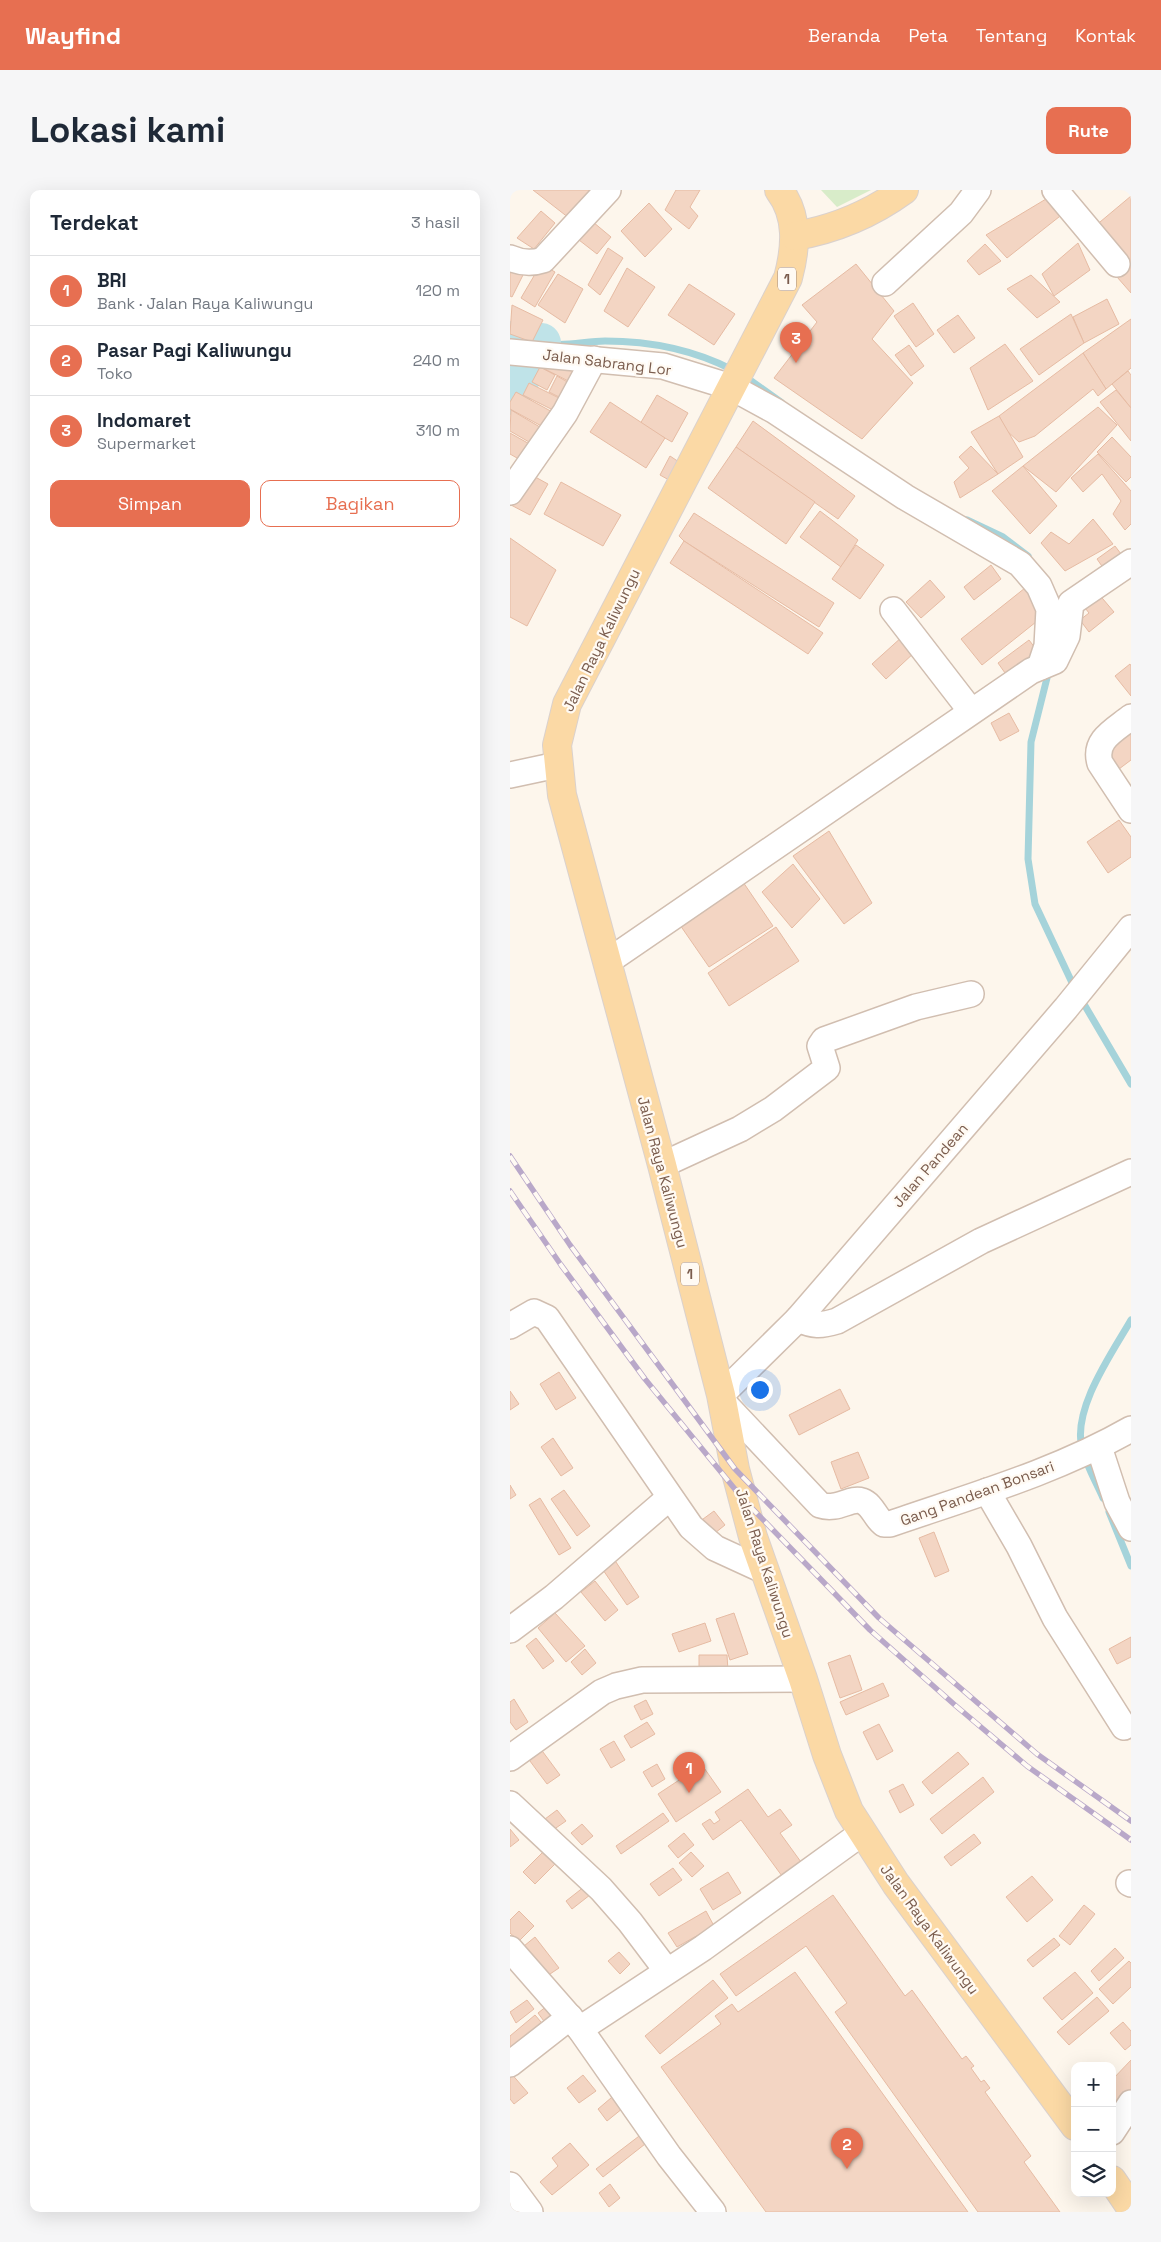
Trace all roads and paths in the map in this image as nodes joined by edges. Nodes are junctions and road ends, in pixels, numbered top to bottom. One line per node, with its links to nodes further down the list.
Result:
1 (608, 190): 7 (street)
2 (779, 190): 6 (main road, Jalan Raya Kaliwungu / 1)
3 (904, 190): 6 (main road)
4 (978, 190): 9 (street)
5 (1055, 190): 8 (street)
6 (795, 236): 12 (main road, Jalan Raya Kaliwungu / 1)
7 (510, 258)
8 (1116, 264)
9 (885, 283)
10 (526, 353): 11 (street, Jalan Sabrang Lor)
11 (594, 359): 12 (street, Jalan Sabrang Lor); 13 (street)
12 (736, 377): 16 (street, Jalan Sabrang Lor); 19 (main road, Jalan Raya Kaliwungu / 1)
13 (510, 492)
14 (1131, 562): 16 (street)
15 (893, 610): 17 (street)
16 (1048, 665): 17 (street)
17 (971, 711): 23 (street)
18 (1131, 717): 21 (street)
19 (557, 766): 20 (street); 23 (main road, Jalan Raya Kaliwungu / 1)
20 (510, 775)
21 (1131, 810)
22 (1131, 928): 27 (street, Jalan Pandean)
23 (607, 962): 25 (main road, Jalan Raya Kaliwungu / 1)
24 (971, 994): 25 (street)
25 (662, 1165): 29 (main road, Jalan Raya Kaliwungu / 1)
26 (1131, 1172): 27 (street)
27 (798, 1319): 29 (street, Jalan Pandean)
28 (510, 1326): 33 (street)
29 (722, 1398): 32 (street, Gang Pandean Bonsari); 35 (main road, Jalan Raya Kaliwungu / 1)
30 (1131, 1429): 31 (street, Gang Pandean Bonsari)
31 (1087, 1453): 32 (street, Gang Pandean Bonsari); 34 (street)
32 (987, 1491): 38 (street)
33 (669, 1498): 35 (street); 36 (street)
34 (1131, 1528)
35 (765, 1571): 37 (main road, Jalan Raya Kaliwungu / 1)
36 (510, 1630)
37 (803, 1679): 39 (street); 41 (main road, Jalan Raya Kaliwungu / 1)
38 (1124, 1727)
39 (510, 1758)
40 (510, 1804): 43 (street)
41 (862, 1833): 43 (street); 47 (main road, Jalan Raya Kaliwungu / 1)
42 (510, 1949): 44 (street)
43 (667, 1971): 44 (street)
44 (575, 2023): 45 (street); 53 (street)
45 (510, 2064)
46 (1131, 2103): 48 (street)
47 (1071, 2121)
48 (1116, 2126)
49 (510, 2185): 52 (street)
50 (1116, 2186): 51 (main road)
51 (1131, 2208)
52 (530, 2212)
53 (712, 2212)

